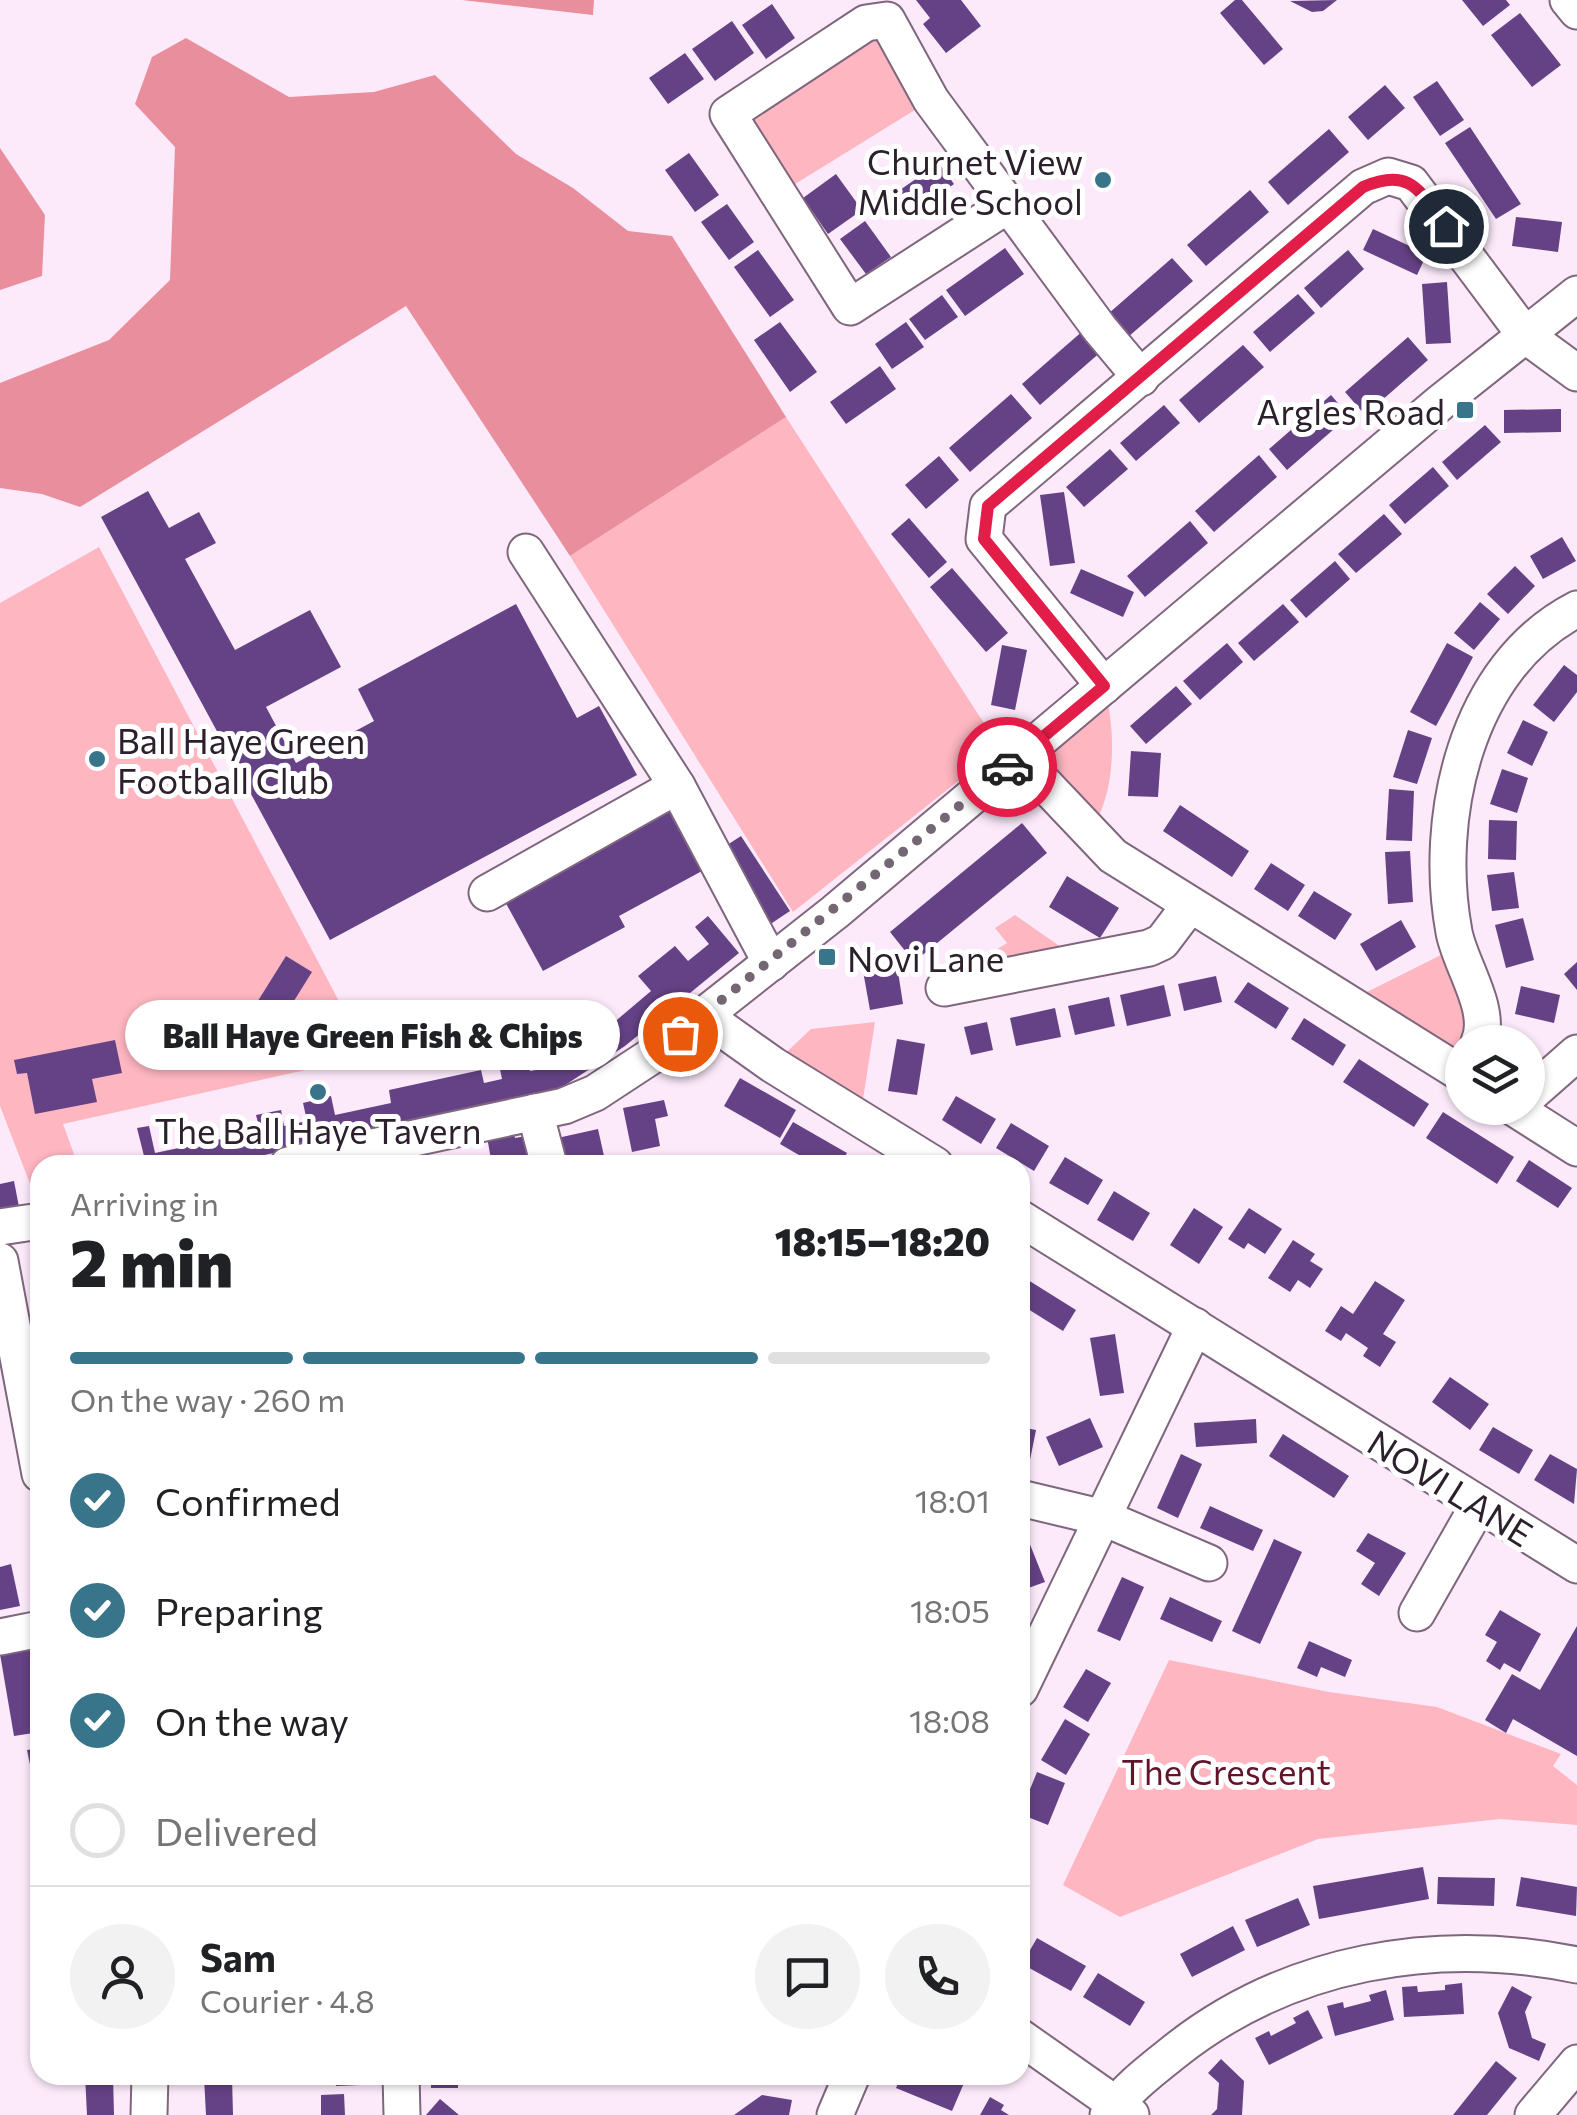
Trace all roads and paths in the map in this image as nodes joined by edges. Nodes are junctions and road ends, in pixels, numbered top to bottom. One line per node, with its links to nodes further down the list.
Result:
1 (886, 10): 2 (street); 2 (street)
2 (1008, 204): 6 (street)
3 (1577, 294): 4 (street)
4 (1525, 335): 5 (street); 6 (street); 9 (street)
5 (1577, 372)
6 (1141, 378): 9 (street)
7 (526, 552): 11 (street)
8 (1577, 609): 17 (street)
9 (1104, 686): 10 (street)
10 (1019, 757): 13 (street); 14 (street)
11 (677, 786): 12 (street); 14 (street)
12 (487, 894)
13 (1190, 905): 15 (street); 19 (street)
14 (771, 963): 16 (street)
15 (944, 988)
16 (704, 1016): 21 (street); 26 (street)
17 (1481, 1025)
18 (1577, 1054): 20 (street)
19 (1445, 1063)
20 (1545, 1081)
21 (536, 1112): 24 (street); 25 (street)
22 (1541, 1125): 23 (street)
23 (1577, 1148)
24 (335, 1155)
25 (547, 1155)
26 (919, 1155)
27 (30, 1222): 29 (street)
28 (1030, 1224): 31 (street, NOVI LANE)
29 (0, 1227)
30 (0, 1261): 32 (street)
31 (1195, 1326): 34 (street, NOVI LANE); 35 (street)
32 (30, 1421)
33 (1030, 1500): 35 (street)
34 (1479, 1504): 37 (street, NOVI LANE); 38 (street)
35 (1104, 1518): 36 (street); 41 (street)
36 (1209, 1564)
37 (1577, 1565)
38 (1417, 1613)
39 (30, 1631): 40 (street)
40 (0, 1637)
41 (1030, 1669)
42 (1577, 1965): 49 (street)
43 (1030, 2045): 49 (street)
44 (1577, 2063): 48 (street)
45 (150, 2085): 50 (street)
46 (401, 2085): 51 (street)
47 (848, 2085): 52 (street)
48 (1554, 2106)
49 (1118, 2111)
50 (149, 2115)
51 (402, 2115)
52 (835, 2115)

